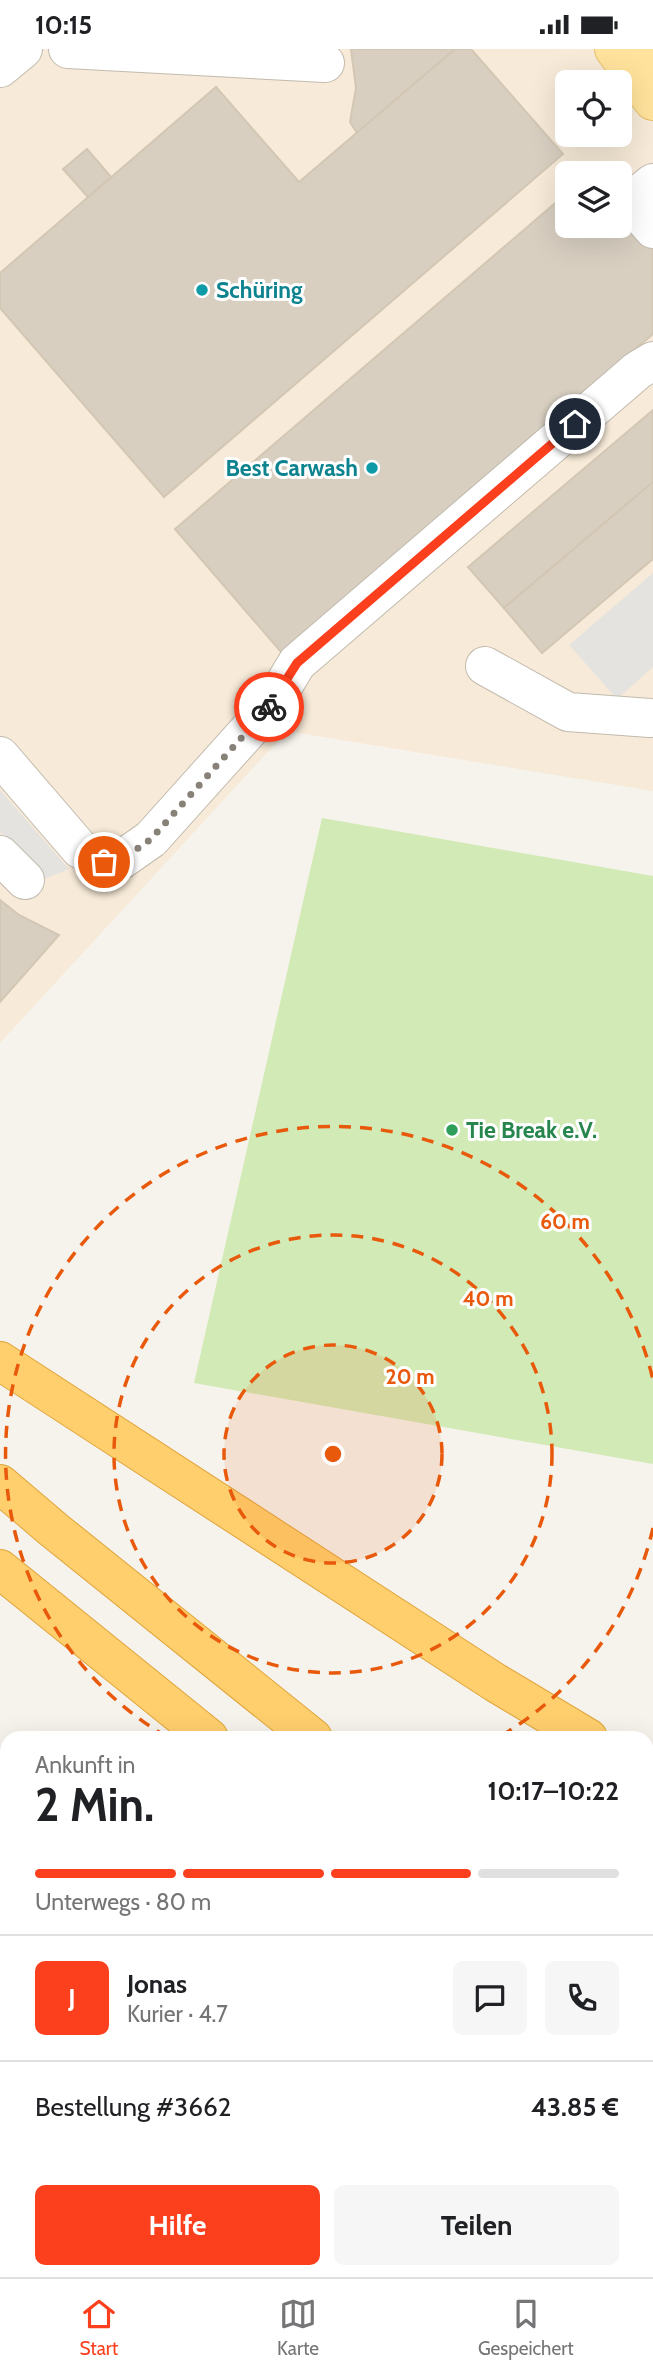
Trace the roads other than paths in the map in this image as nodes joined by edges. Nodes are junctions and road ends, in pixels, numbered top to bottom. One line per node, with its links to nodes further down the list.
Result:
1 (23, 49): 5 (lane)
2 (68, 49): 4 (lane)
3 (614, 49): 6 (main road)
4 (325, 63)
5 (0, 68)
6 (653, 101)
7 (653, 183): 8 (lane)
8 (653, 229)
9 (653, 361): 12 (lane)
10 (485, 666): 11 (lane)
11 (652, 717)
12 (0, 756)
13 (0, 1361): 16 (highway)
14 (0, 1483): 18 (highway)
15 (0, 1569): 17 (highway)
16 (496, 1683): 19 (highway); 20 (highway)
17 (200, 1731)
18 (304, 1731)
19 (561, 1731)
20 (576, 1731)

